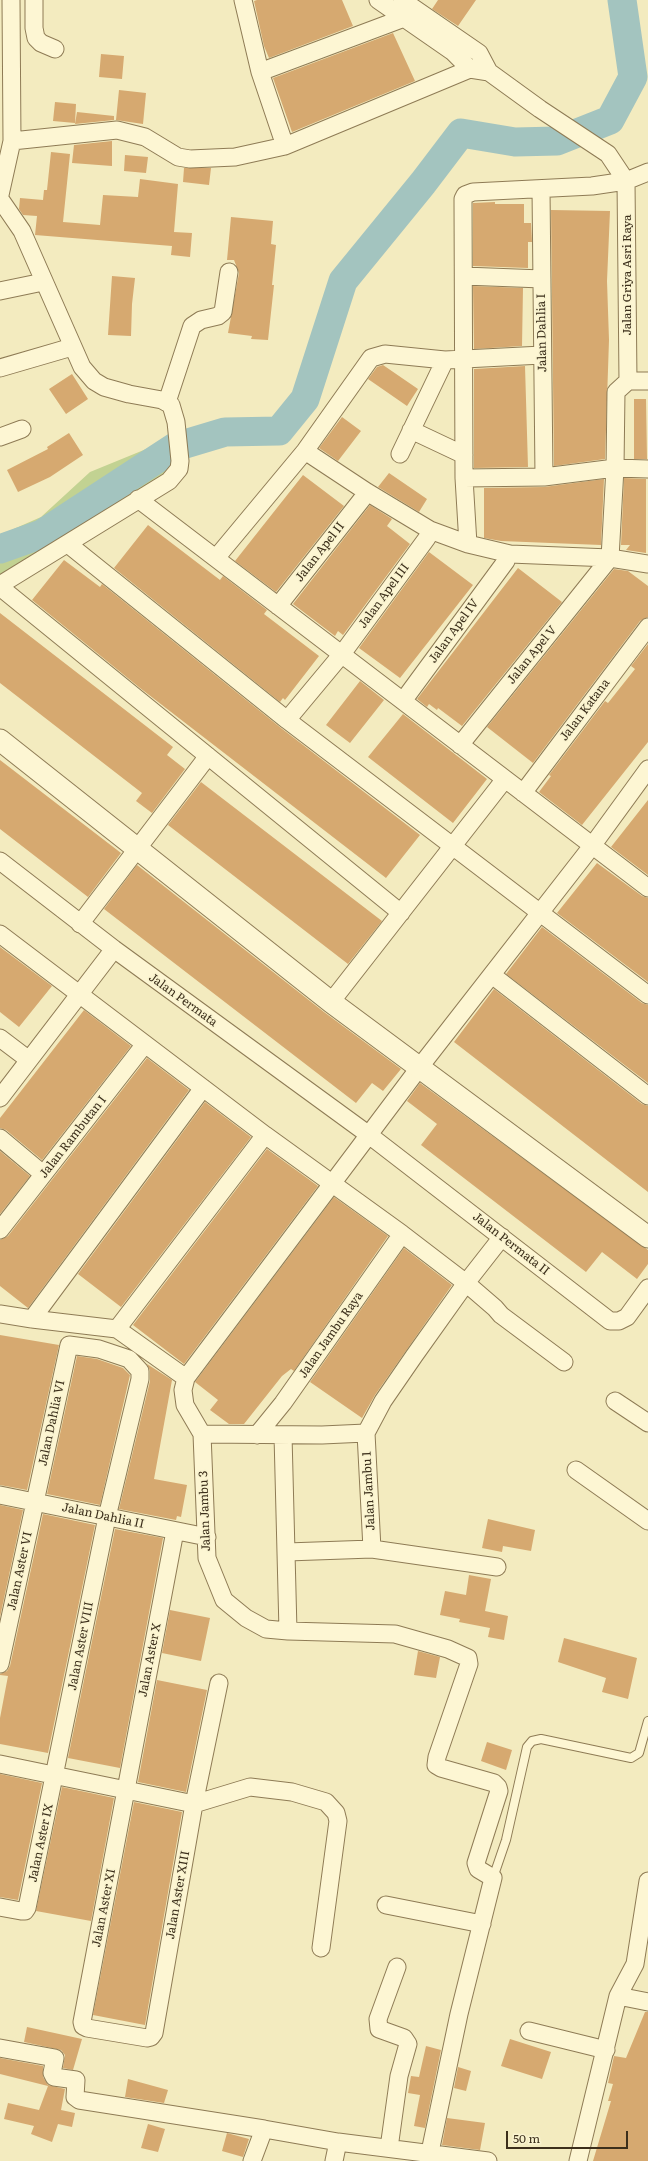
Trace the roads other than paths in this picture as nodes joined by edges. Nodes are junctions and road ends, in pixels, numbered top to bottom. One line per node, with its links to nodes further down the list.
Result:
1 (11, 0): 12 (street)
2 (34, 0): 7 (street)
3 (243, 0): 10 (street)
4 (378, 0): 6 (street)
5 (402, 0): 8 (street)
6 (404, 18): 9 (street); 10 (street)
7 (55, 49)
8 (480, 53): 9 (street); 11 (street)
9 (470, 69): 11 (street); 13 (street)
10 (260, 72): 13 (street)
11 (489, 72): 15 (street)
12 (12, 141): 13 (street); 17 (street)
13 (285, 146)
14 (648, 172): 15 (street)
15 (626, 181): 16 (street); 29 (street, Jalan Griya Asri Raya)
16 (541, 189): 20 (street); 21 (street, Jalan Dahlia I)
17 (0, 195)
18 (0, 200): 22 (street)
19 (229, 272): 31 (street)
20 (464, 276): 21 (street); 26 (street)
21 (542, 279): 25 (street, Jalan Dahlia I)
22 (43, 282): 23 (street); 24 (street)
23 (0, 291)
24 (72, 347): 28 (street); 31 (street)
25 (542, 355): 26 (street); 40 (street, Jalan Dahlia I)
26 (464, 359): 27 (street); 37 (street)
27 (445, 360): 33 (street); 35 (street)
28 (0, 368)
29 (628, 380): 30 (street); 38 (street)
30 (648, 381)
31 (166, 402): 43 (street)
32 (22, 429): 34 (street)
33 (412, 430): 36 (street); 37 (street)
34 (0, 437)
35 (305, 451): 46 (street); 47 (street)
36 (400, 454)
37 (464, 455): 41 (street)
38 (615, 468): 39 (street); 40 (street); 49 (street)
39 (648, 469)
40 (544, 476): 41 (street)
41 (464, 478): 46 (street)
42 (363, 498): 52 (street, Jalan Apel II)
43 (138, 499): 45 (street); 47 (street)
44 (427, 538): 54 (street, Jalan Apel III)
45 (68, 544): 51 (street); 56 (street)
46 (468, 544): 49 (street)
47 (216, 558): 52 (street)
48 (506, 561): 55 (street, Jalan Apel IV)
49 (607, 562): 50 (street); 59 (street, Jalan Apel V)
50 (648, 564)
51 (0, 586): 60 (street)
52 (278, 606): 54 (street)
53 (648, 627): 63 (street, Jalan Katana)
54 (342, 654): 55 (street); 56 (street, Jalan Apel III)
55 (403, 701): 59 (street)
56 (287, 720): 65 (street)
57 (0, 727): 64 (street)
58 (0, 740): 64 (street)
59 (460, 744): 62 (street)
60 (208, 756): 64 (street); 70 (street)
61 (648, 769): 66 (street)
62 (505, 779): 63 (street); 65 (street)
63 (523, 793): 66 (street)
64 (141, 845): 71 (street); 77 (street)
65 (453, 846): 69 (street); 70 (street)
66 (592, 846): 68 (street); 69 (street)
67 (0, 861): 71 (street, Jalan Permata)
68 (648, 888)
69 (539, 912): 74 (street); 76 (street)
70 (402, 913): 77 (street)
71 (80, 924): 73 (street, Jalan Permata)
72 (0, 934): 75 (street)
73 (114, 949): 75 (street); 86 (street, Jalan Permata)
74 (492, 975): 81 (street); 83 (street)
75 (80, 994): 79 (street); 80 (street)
76 (648, 995)
77 (334, 998): 81 (street)
78 (0, 1038): 80 (street)
79 (145, 1044): 82 (street); 89 (street, Jalan Rambutan I)
80 (29, 1060): 84 (street)
81 (422, 1064): 86 (street); 88 (street)
82 (203, 1088): 85 (street); 99 (street)
83 (648, 1096)
84 (0, 1098)
85 (265, 1135): 90 (street); 100 (street)
86 (369, 1135): 90 (street); 94 (street, Jalan Permata II)
87 (0, 1138): 89 (street)
88 (548, 1156): 91 (street); 95 (street)
89 (44, 1174): 92 (street, Jalan Rambutan I)
90 (333, 1183): 93 (street); 103 (street)
91 (648, 1222)
92 (0, 1230)
93 (402, 1234): 96 (street); 108 (street, Jalan Jambu Raya)
94 (502, 1237): 96 (street); 97 (street, Jalan Permata II)
95 (648, 1237)
96 (466, 1283): 102 (street); 106 (street)
97 (648, 1288)
98 (0, 1314): 99 (street)
99 (32, 1319): 100 (street)
100 (117, 1329): 103 (street)
101 (69, 1345): 112 (street, Jalan Dahlia VI); 113 (street, Jalan Aster VIII)
102 (564, 1362)
103 (186, 1378): 107 (street)
104 (615, 1401): 105 (street)
105 (648, 1423)
106 (366, 1432): 109 (street); 117 (street, Jalan Jambu 1)
107 (202, 1434): 108 (street); 116 (street, Jalan Jambu 3)
108 (257, 1435): 109 (street)
109 (282, 1435): 118 (street)
110 (576, 1470): 114 (street)
111 (0, 1495): 112 (street, Jalan Dahlia II)
112 (35, 1502): 113 (street, Jalan Dahlia II); 121 (street, Jalan Aster VI)
113 (107, 1517): 115 (street, Jalan Dahlia II); 125 (street, Jalan Aster VIII)
114 (648, 1521)
115 (175, 1531): 116 (street, Jalan Dahlia II); 126 (street, Jalan Aster X)
116 (207, 1537): 120 (street, Jalan Jambu 3)
117 (372, 1549): 118 (street); 119 (street)
118 (287, 1552): 120 (street)
119 (497, 1567)
120 (288, 1632): 128 (street, Jalan Jambu 3)
121 (0, 1664)
122 (219, 1683): 127 (street, Jalan Aster XIII)
123 (648, 1721): 128 (lane)
124 (0, 1764): 125 (street)
125 (56, 1776): 126 (street); 131 (street, Jalan Aster IX)
126 (126, 1790): 127 (street); 137 (street, Jalan Aster XI)
127 (194, 1804): 133 (street); 137 (street, Jalan Aster XIII)
128 (493, 1878): 132 (street)
129 (647, 1889): 135 (street)
130 (386, 1905): 132 (street)
131 (0, 1907)
132 (482, 1924): 144 (street)
133 (321, 1948)
134 (397, 1967): 143 (street)
135 (618, 1996): 136 (street); 140 (street)
136 (648, 2002)
137 (83, 2026)
138 (529, 2030): 140 (street)
139 (0, 2048): 141 (street)
140 (606, 2050): 149 (street)
141 (264, 2129): 142 (street); 146 (street)
142 (338, 2142): 143 (street); 147 (street)
143 (389, 2148): 144 (street)
144 (430, 2152): 145 (street)
145 (449, 2158): 148 (street)
146 (252, 2161)
147 (334, 2161)
148 (488, 2161)
149 (578, 2161)

